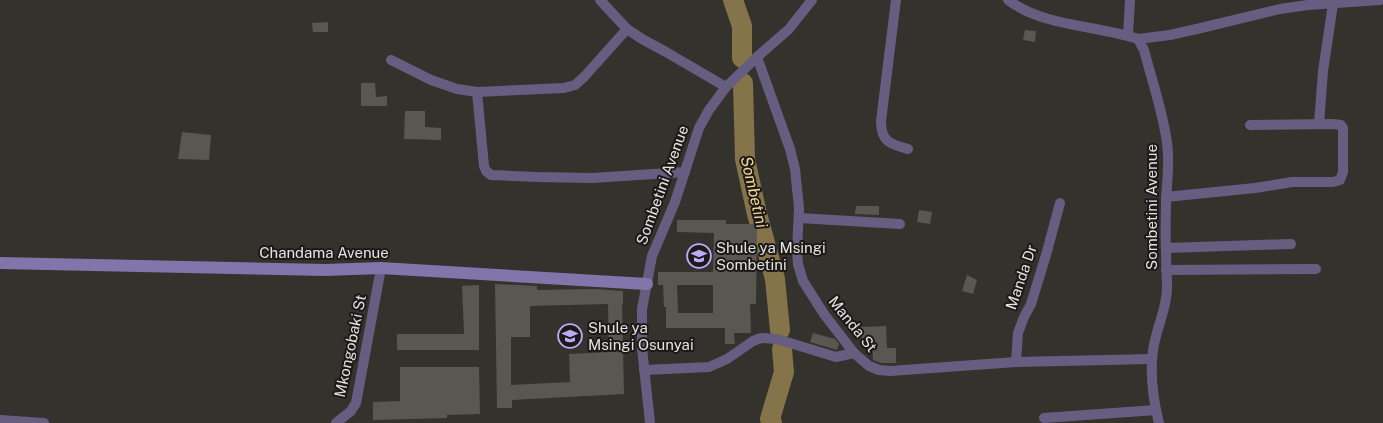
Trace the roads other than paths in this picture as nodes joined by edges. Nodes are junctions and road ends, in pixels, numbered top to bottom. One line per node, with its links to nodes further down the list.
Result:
1 (600, 0): 10 (street)
2 (812, 0): 12 (street, Sombetini Avenue)
3 (896, 0): 18 (street)
4 (1008, 0): 8 (street)
5 (1130, 0): 11 (street)
6 (1380, 0): 7 (street)
7 (1333, 4): 9 (street); 17 (street)
8 (1026, 5): 11 (street)
9 (1281, 5): 11 (street)
10 (627, 29): 14 (street); 15 (street)
11 (1133, 37): 20 (street, Sombetini Avenue)
12 (757, 57): 14 (street, Sombetini Avenue); 22 (street, Manda St)
13 (391, 60): 15 (street)
14 (726, 87): 19 (street, Sombetini Avenue)
15 (477, 92): 19 (street)
16 (1250, 124): 17 (street)
17 (1319, 124): 20 (street)
18 (908, 149)
19 (684, 172): 30 (street, Sombetini Avenue)
20 (1166, 197): 25 (street, Sombetini Avenue)
21 (1060, 203): 33 (street, Manda Dr)
22 (799, 218): 23 (street); 31 (street, Manda St)
23 (900, 224)
24 (1291, 244): 25 (street)
25 (1166, 248): 29 (street, Sombetini Avenue)
26 (0, 263): 27 (street, Chandama Avenue)
27 (381, 268): 30 (street, Chandama Avenue); 39 (street, Mkongobaki St)
28 (1316, 269): 29 (street)
29 (1166, 270): 32 (street, Sombetini Avenue)
30 (647, 284): 34 (street, Sombetini Avenue)
31 (854, 353): 33 (street, Manda St); 34 (street)
32 (1152, 359): 33 (street, Manda St); 35 (street, Sombetini Avenue)
33 (1016, 362)
34 (644, 370): 40 (street, Sombetini Avenue)
35 (1156, 410): 36 (street); 41 (street, Sombetini Avenue)
36 (1044, 418)
37 (0, 420): 38 (street)
38 (44, 423)
39 (336, 423)
40 (650, 423)
41 (1159, 423)

